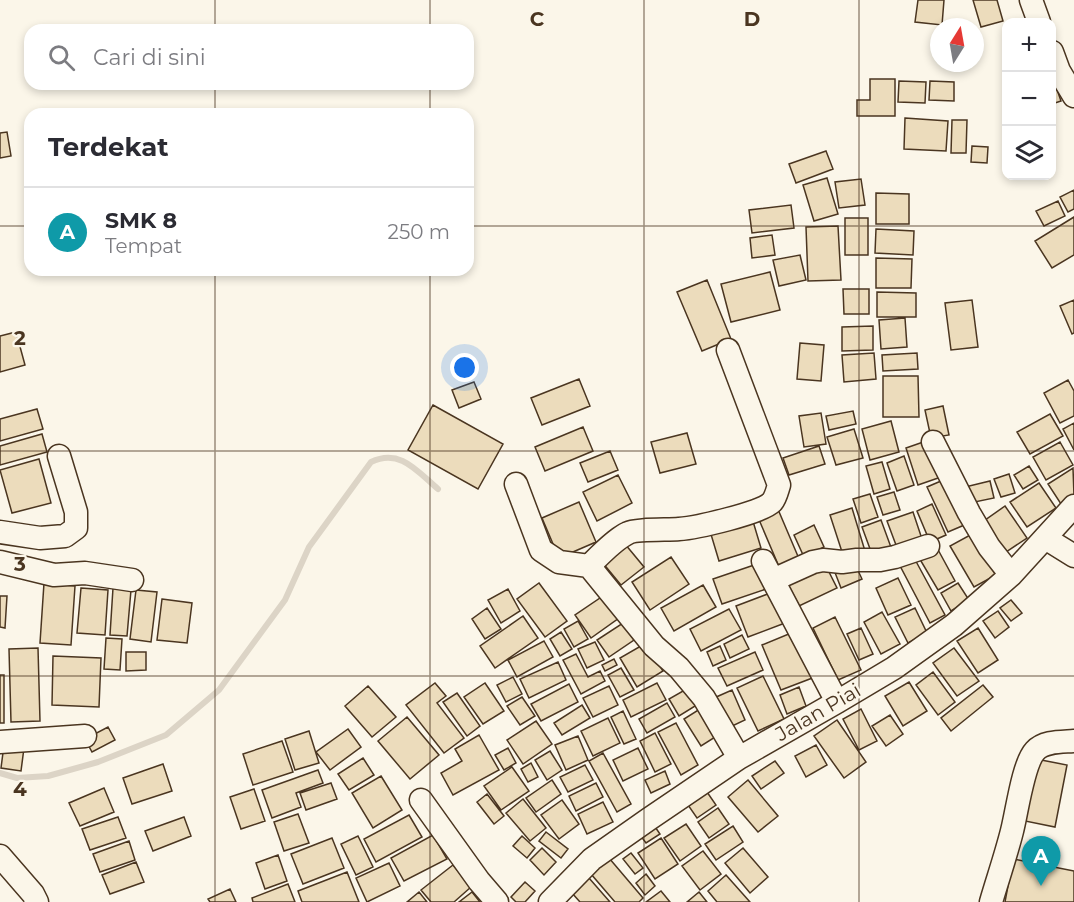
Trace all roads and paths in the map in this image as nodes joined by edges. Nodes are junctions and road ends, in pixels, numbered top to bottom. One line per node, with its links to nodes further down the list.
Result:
1 (1030, 0): 2 (street)
2 (1037, 18)
3 (1056, 63): 4 (street)
4 (1074, 96)
5 (728, 350): 15 (street)
6 (933, 441): 16 (street)
7 (59, 456): 10 (street)
8 (516, 484): 15 (street)
9 (1074, 506): 11 (street, Jalan Piai)
10 (0, 532)
11 (1045, 538): 13 (street); 16 (street, Jalan Piai)
12 (928, 546): 18 (street)
13 (1074, 556)
14 (0, 562): 17 (street)
15 (589, 566): 22 (street)
16 (1011, 574): 18 (street, Jalan Piai)
17 (132, 580)
18 (837, 702): 22 (street, Jalan Piai)
19 (85, 736): 21 (street)
20 (1074, 741): 28 (street)
21 (0, 742)
22 (739, 758): 27 (street, Jalan Piai)
23 (422, 800): 26 (street)
24 (0, 856): 25 (street)
25 (37, 902)
26 (497, 902)
27 (550, 902)
28 (991, 902)

